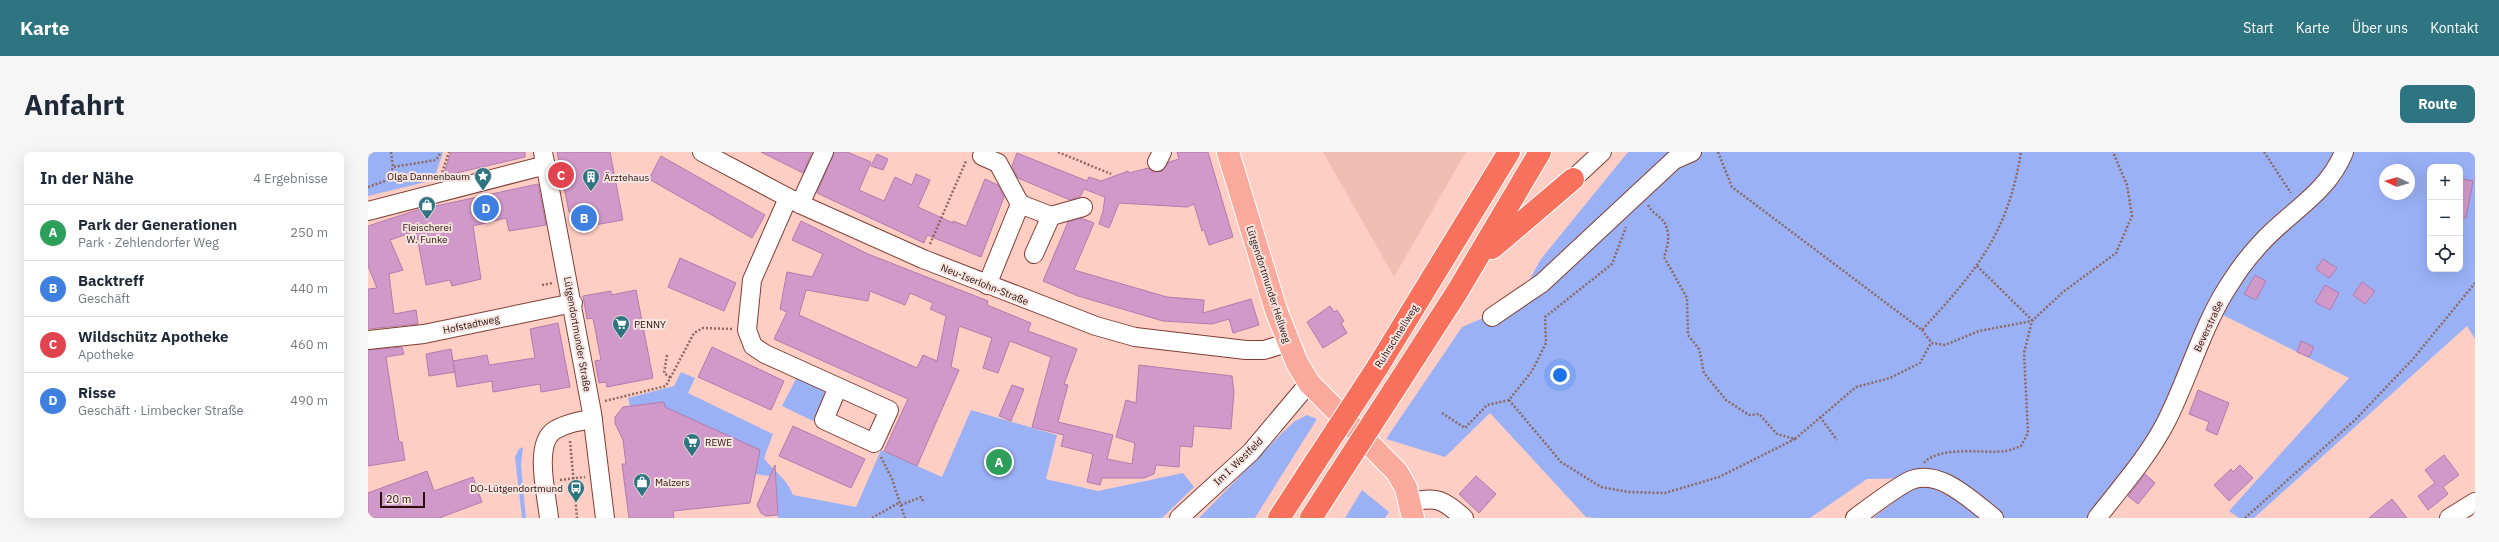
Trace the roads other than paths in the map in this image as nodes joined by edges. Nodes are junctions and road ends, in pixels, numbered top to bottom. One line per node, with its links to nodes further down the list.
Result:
1 (824, 152): 12 (street)
2 (1228, 152): 23 (main road, Lütgendortmunder Hellweg)
3 (1509, 152): 32 (highway, Ruhrschnellweg, bridge)
4 (1540, 152): 19 (highway)
5 (1602, 152): 11 (street)
6 (1692, 152): 21 (street)
7 (2344, 152): 37 (street, Beverstraße)
8 (707, 153): 12 (street, Neu-Iserlohn-Straße)
9 (975, 157): 13 (street)
10 (544, 159): 15 (street); 20 (street, Lütgendortmunder Straße)
11 (1573, 178): 19 (highway)
12 (794, 201): 18 (street, Neu-Iserlohn-Straße); 25 (street)
13 (1020, 204): 16 (street); 18 (street)
14 (1083, 207): 16 (street)
15 (368, 211)
16 (1051, 216): 17 (street)
17 (1034, 254)
18 (987, 285): 23 (street, Neu-Iserlohn-Straße)
19 (1456, 292): 33 (highway, bridge)
20 (573, 303): 22 (street, Hofstadtweg); 26 (street, Lütgendortmunder Straße)
21 (1492, 317)
22 (368, 340)
23 (1287, 342): 24 (main road, Lütgendortmunder Hellweg)
24 (1309, 383): 28 (main road, Lütgendortmunder Hellweg); 31 (street, Im I. Westfeld)
25 (838, 387): 25 (street)
26 (596, 411): 29 (street); 30 (street, Lütgendortmunder Straße)
27 (2475, 502): 38 (street)
28 (1412, 510): 34 (street)
29 (549, 518)
30 (605, 518)
31 (1179, 518)
32 (1279, 518)
33 (1311, 518)
34 (1464, 518)
35 (1855, 518): 36 (street)
36 (1994, 518)
37 (2097, 518)
38 (2449, 518)

